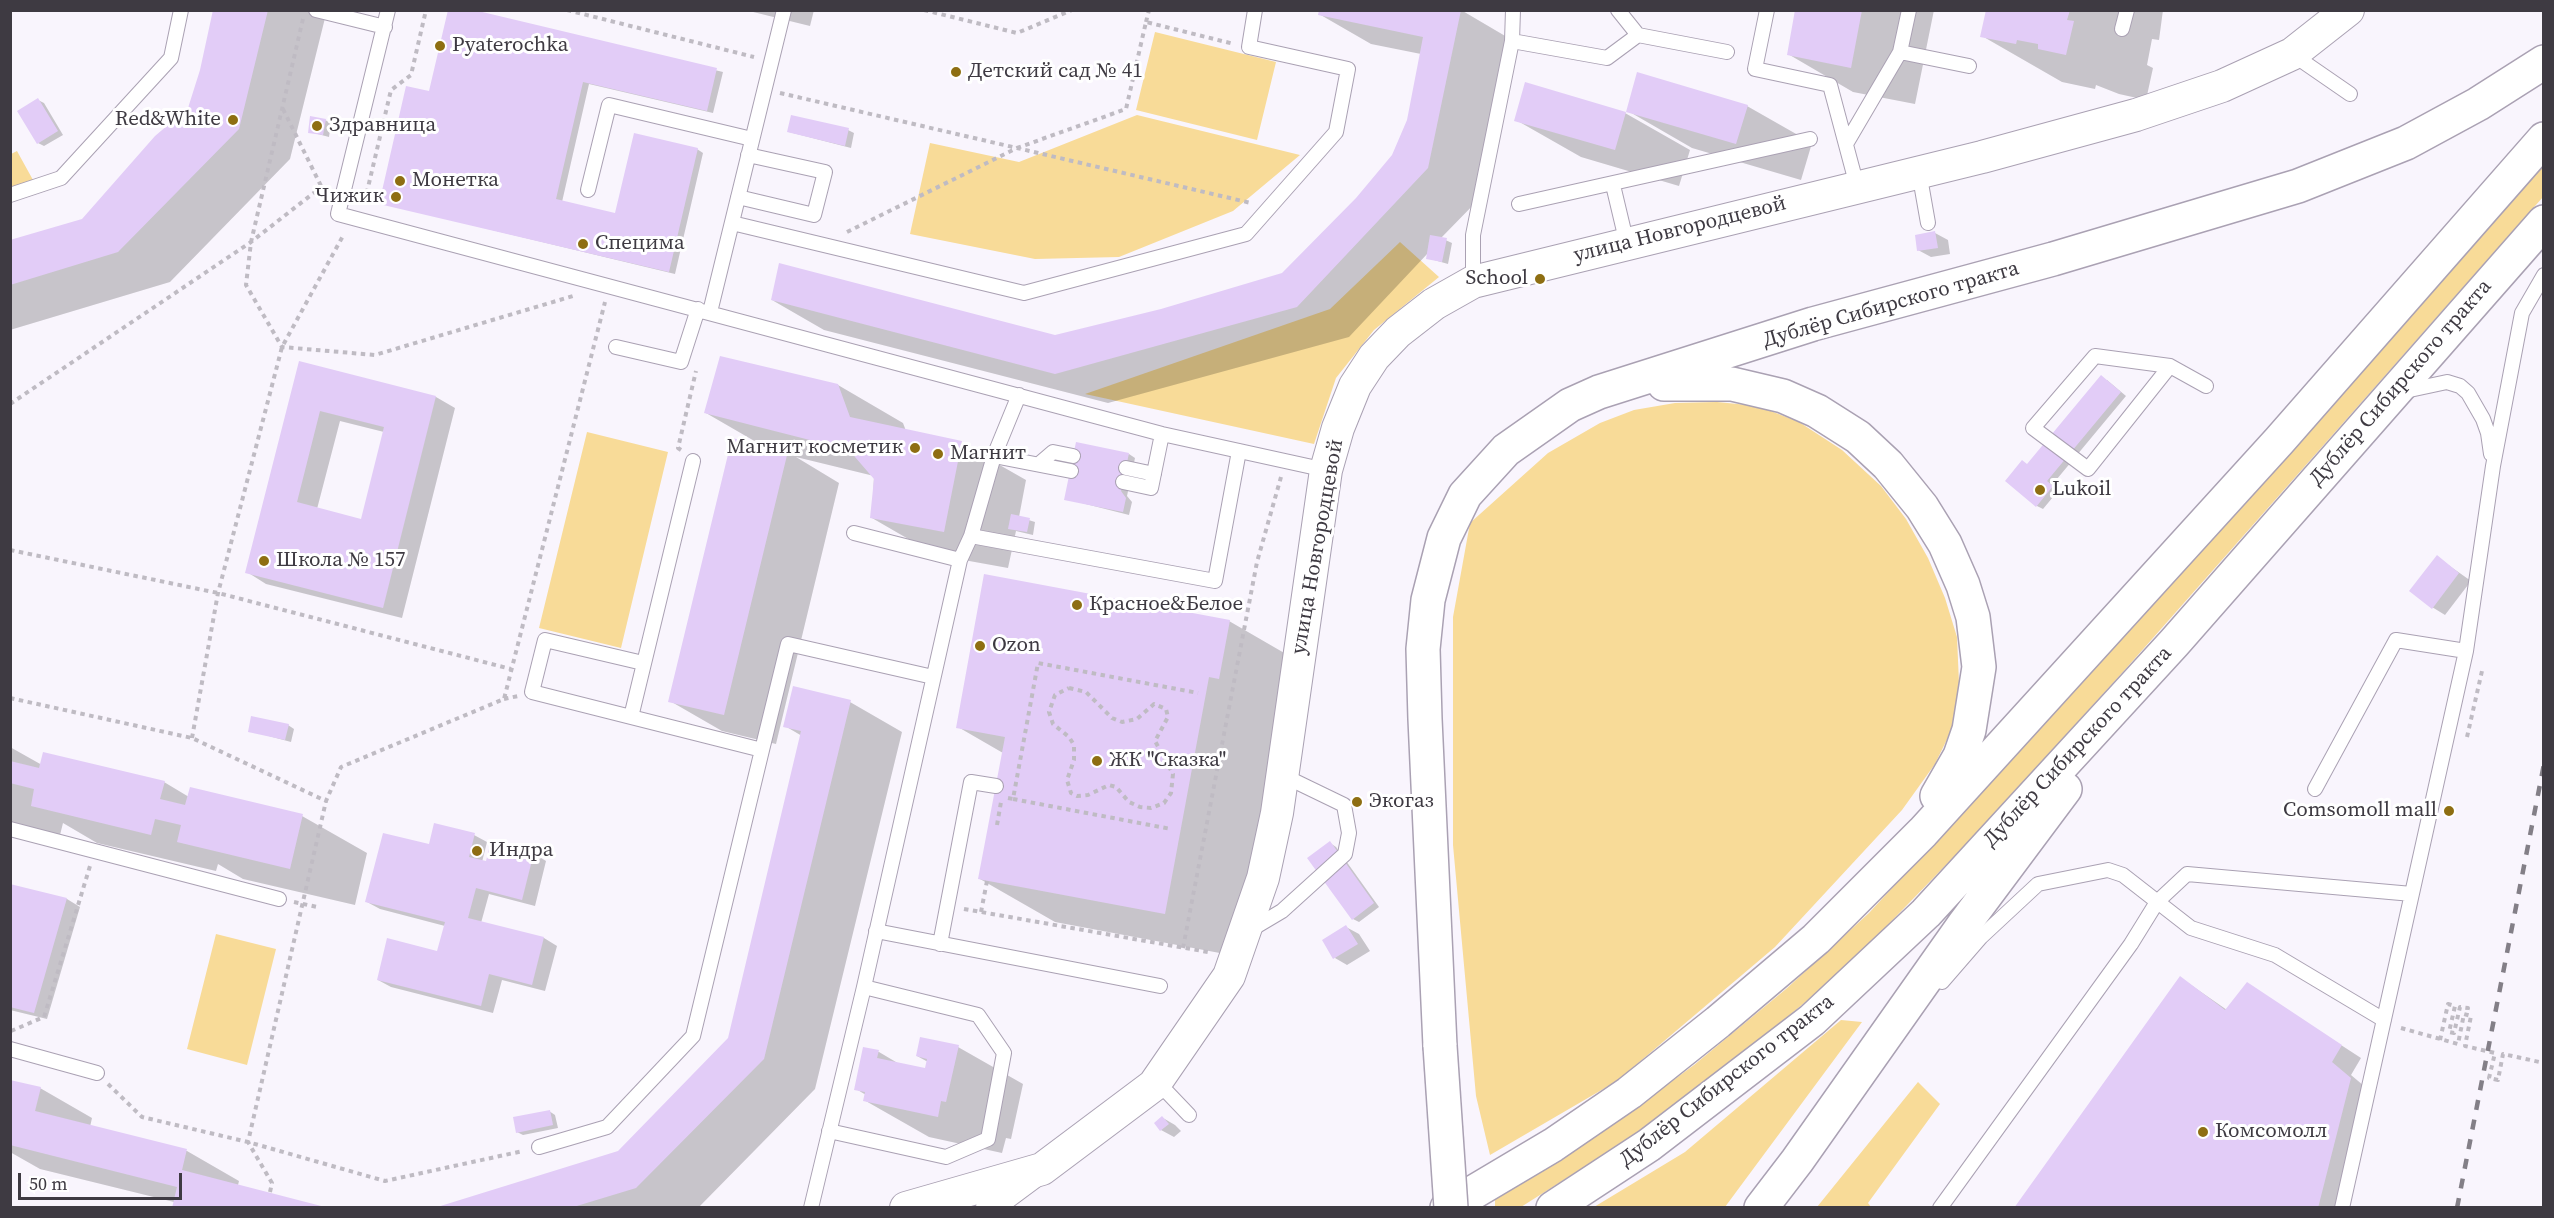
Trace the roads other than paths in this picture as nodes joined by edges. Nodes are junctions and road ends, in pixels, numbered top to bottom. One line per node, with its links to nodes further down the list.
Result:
1 (182, 10): 31 (lane)
2 (316, 10): 12 (lane)
3 (388, 10): 12 (lane)
4 (784, 10): 22 (lane)
5 (1255, 10): 35 (lane)
6 (1513, 10): 15 (lane)
7 (1618, 10): 14 (lane)
8 (1767, 10): 25 (lane)
9 (1909, 10): 17 (lane)
10 (2127, 10): 13 (lane)
11 (2348, 10): 18 (street, улица Новгородцевой)
12 (385, 27): 40 (lane)
13 (2122, 29)
14 (1638, 35): 15 (lane); 16 (lane)
15 (1512, 41): 39 (lane)
16 (1727, 52)
17 (1899, 52): 20 (lane); 25 (lane)
18 (2292, 54): 21 (lane); 27 (street, улица Новгородцевой)
19 (2544, 62): 44 (main road, Дублёр Сибирского тракта)
20 (1969, 66)
21 (2350, 94)
22 (752, 139): 26 (lane); 30 (lane)
23 (1810, 139): 28 (lane)
24 (2544, 139): 81 (main road, Дублёр Сибирского тракта)
25 (1845, 144): 29 (lane)
26 (748, 155): 32 (lane); 32 (lane)
27 (1918, 172): 29 (street, улица Новгородцевой); 36 (lane)
28 (1612, 185): 33 (lane); 37 (lane)
29 (1857, 186): 37 (street, улица Новгородцевой)
30 (588, 190)
31 (10, 195)
32 (738, 197): 35 (lane)
33 (1518, 204)
34 (2544, 222): 46 (main road, Дублёр Сибирского тракта)
35 (732, 223): 40 (lane)
36 (1928, 223)
37 (1627, 244): 39 (street, улица Новгородцевой)
38 (2544, 275): 53 (lane)
39 (1473, 282): 55 (street, улица Новгородцевой)
40 (704, 311): 41 (lane); 45 (lane)
41 (616, 347)
42 (2170, 366): 42 (lane); 43 (lane)
43 (2206, 386)
44 (1599, 392): 81 (main road, Дублёр Сибирского тракта); 94 (main road, Дублёр Сибирского тракта, bridge)
45 (1019, 395): 47 (lane); 49 (lane)
46 (2387, 399): 53 (lane); 62 (main road, Дублёр Сибирского тракта)
47 (1162, 434): 48 (lane); 57 (lane)
48 (1239, 451): 55 (lane); 60 (lane)
49 (994, 456): 52 (lane); 60 (lane)
50 (1074, 456): 52 (lane)
51 (693, 461): 64 (lane)
52 (1039, 464): 56 (lane)
53 (2493, 466): 63 (lane)
54 (1126, 468): 57 (lane)
55 (1326, 470): 68 (street, улица Новгородцевой)
56 (1071, 471)
57 (1154, 474): 58 (lane)
58 (1123, 483)
59 (854, 533): 61 (lane)
60 (971, 536): 61 (lane)
61 (960, 560): 65 (lane)
62 (2174, 643): 88 (main road); 95 (main road, Дублёр Сибирского тракта)
63 (2466, 651): 70 (lane); 72 (lane)
64 (643, 663): 66 (lane); 66 (lane)
65 (933, 677): 67 (lane); 75 (lane)
66 (631, 717): 67 (lane)
67 (762, 750): 87 (lane)
68 (1282, 776): 76 (street, улица Новгородцевой); 76 (lane)
69 (996, 786): 77 (lane)
70 (2315, 789)
71 (10, 829): 74 (lane)
72 (2412, 894): 73 (lane); 80 (lane)
73 (2152, 898): 80 (lane); 88 (lane); 97 (lane)
74 (279, 899)
75 (876, 932): 77 (lane); 79 (lane)
76 (1246, 933): 84 (street, улица Новгородцевой)
77 (940, 944): 78 (lane)
78 (1160, 986)
79 (864, 987): 86 (lane); 86 (lane)
80 (2384, 1020): 98 (lane)
81 (1718, 1022): 93 (main road, Дублёр Сибирского тракта)
82 (10, 1048): 83 (lane)
83 (97, 1073)
84 (1154, 1085): 85 (lane); 89 (street, улица Новгородцевой)
85 (1189, 1115)
86 (829, 1131): 90 (lane)
87 (539, 1147)
88 (1797, 1161): 96 (main road)
89 (1042, 1168): 91 (street, улица Новгородцевой); 92 (street)
90 (811, 1208)
91 (906, 1208)
92 (989, 1208)
93 (1447, 1208)
94 (1451, 1208)
95 (1553, 1208)
96 (1761, 1208)
97 (1940, 1208)
98 (2342, 1208)

